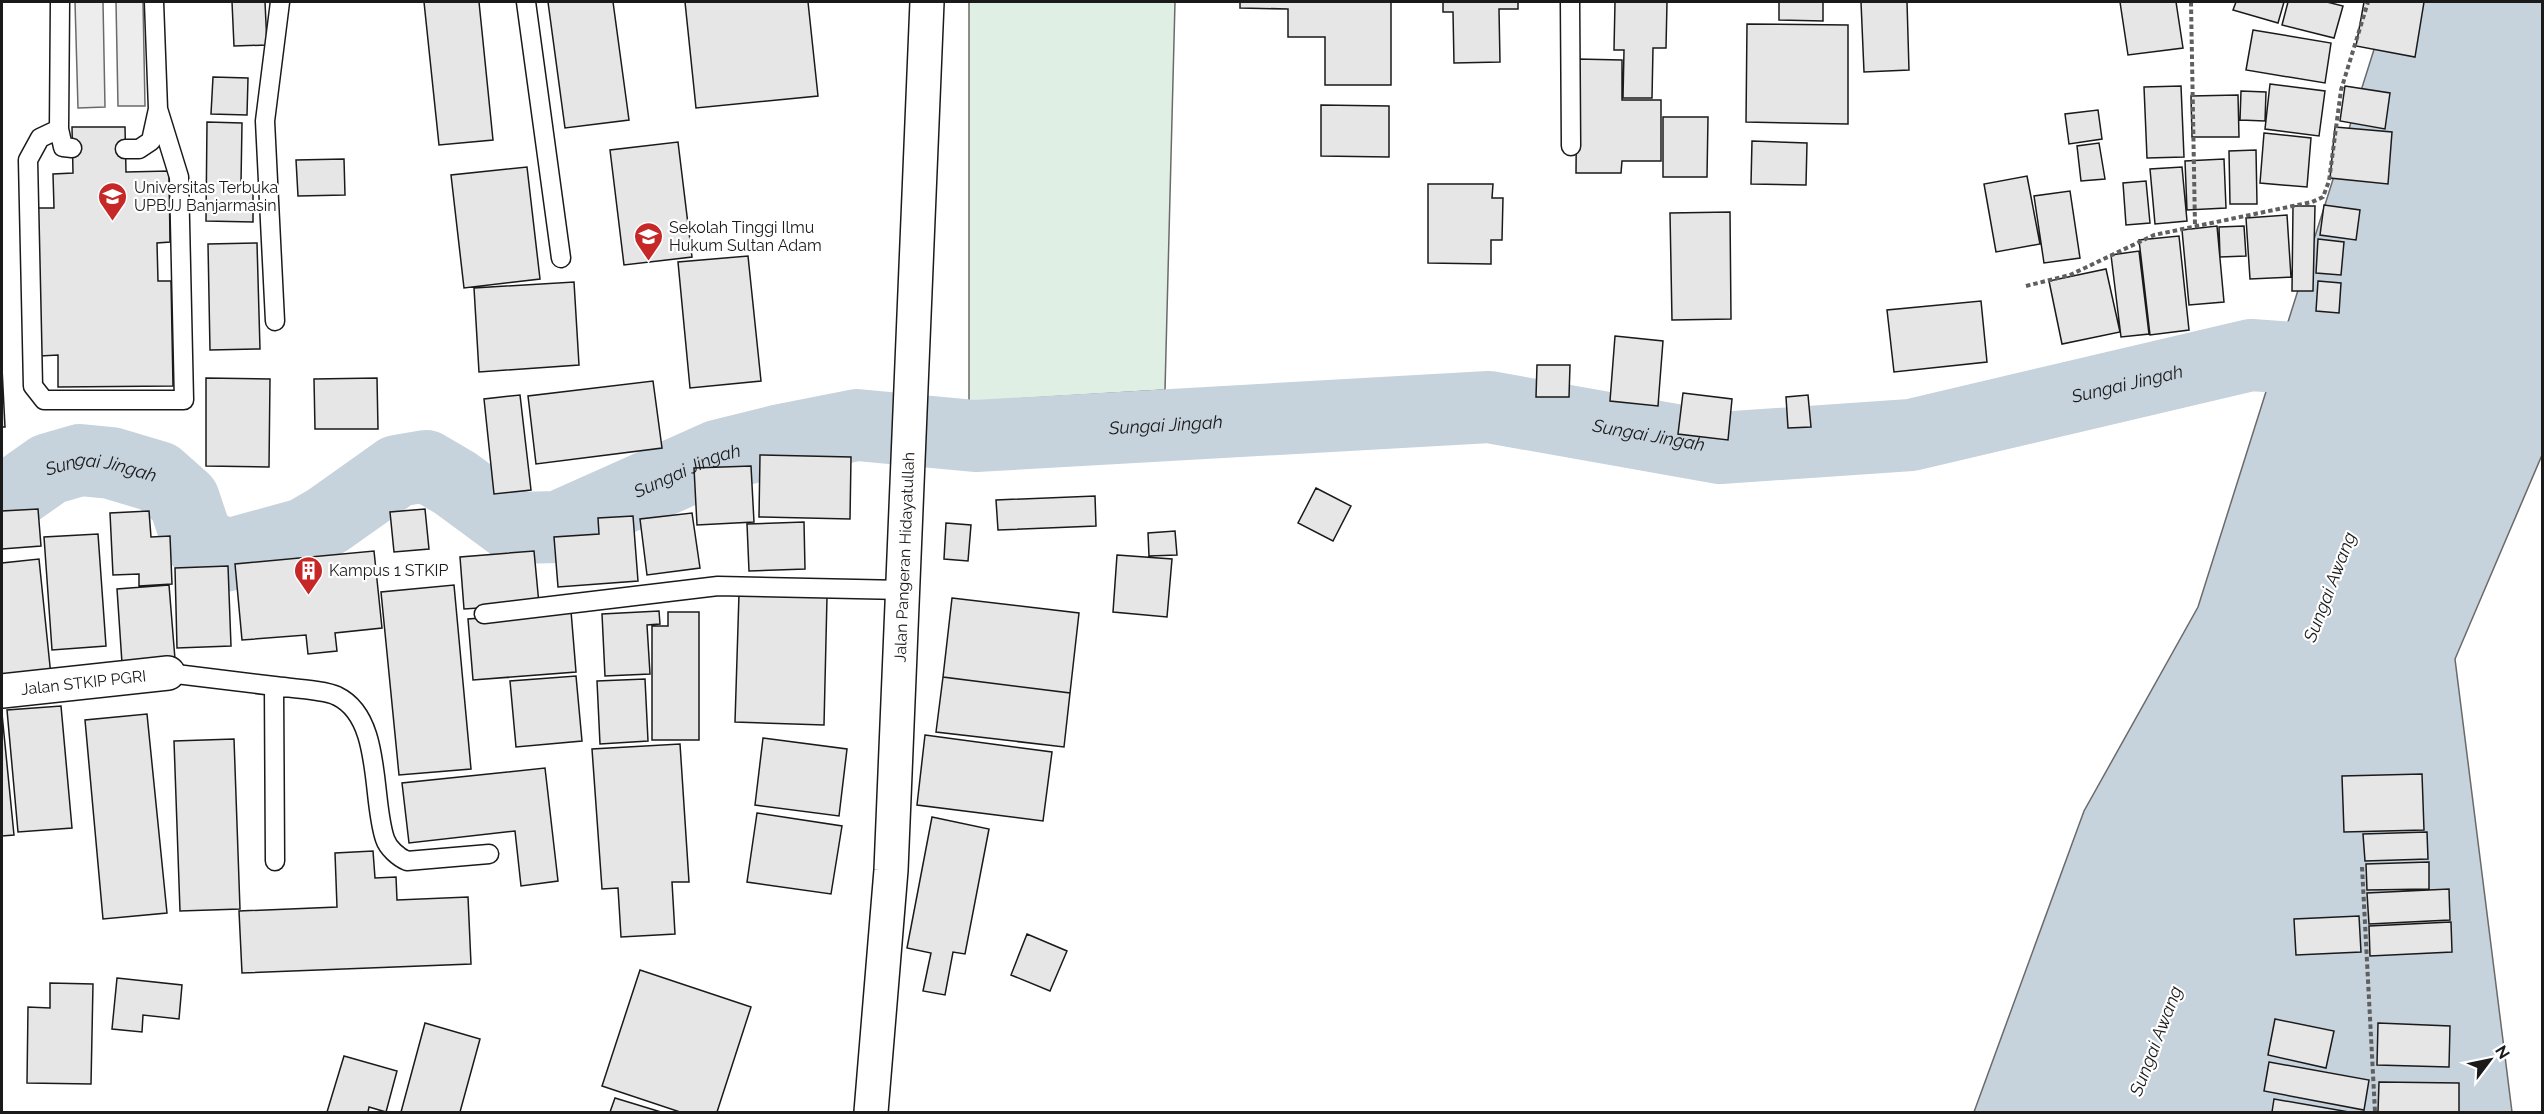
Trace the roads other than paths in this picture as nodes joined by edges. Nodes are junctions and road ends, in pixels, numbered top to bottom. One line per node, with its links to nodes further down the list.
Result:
1 (60, 2): 8 (lane)
2 (154, 2): 7 (lane)
3 (280, 2): 13 (lane)
4 (526, 2): 12 (lane)
5 (927, 2): 14 (main road, Jalan Pangeran Hidayatullah)
6 (1570, 2): 9 (lane)
7 (158, 109): 8 (lane); 11 (lane)
8 (59, 129): 10 (lane)
9 (1571, 146)
10 (72, 148)
11 (125, 149)
12 (561, 258)
13 (275, 321)
14 (903, 590): 15 (lane); 21 (main road, Jalan Pangeran Hidayatullah)
15 (484, 614)
16 (168, 673): 17 (lane); 18 (main road, Jalan STKIP PGRI)
17 (274, 686): 19 (lane); 20 (lane)
18 (2, 691)
19 (489, 854)
20 (275, 861)
21 (871, 1113)

